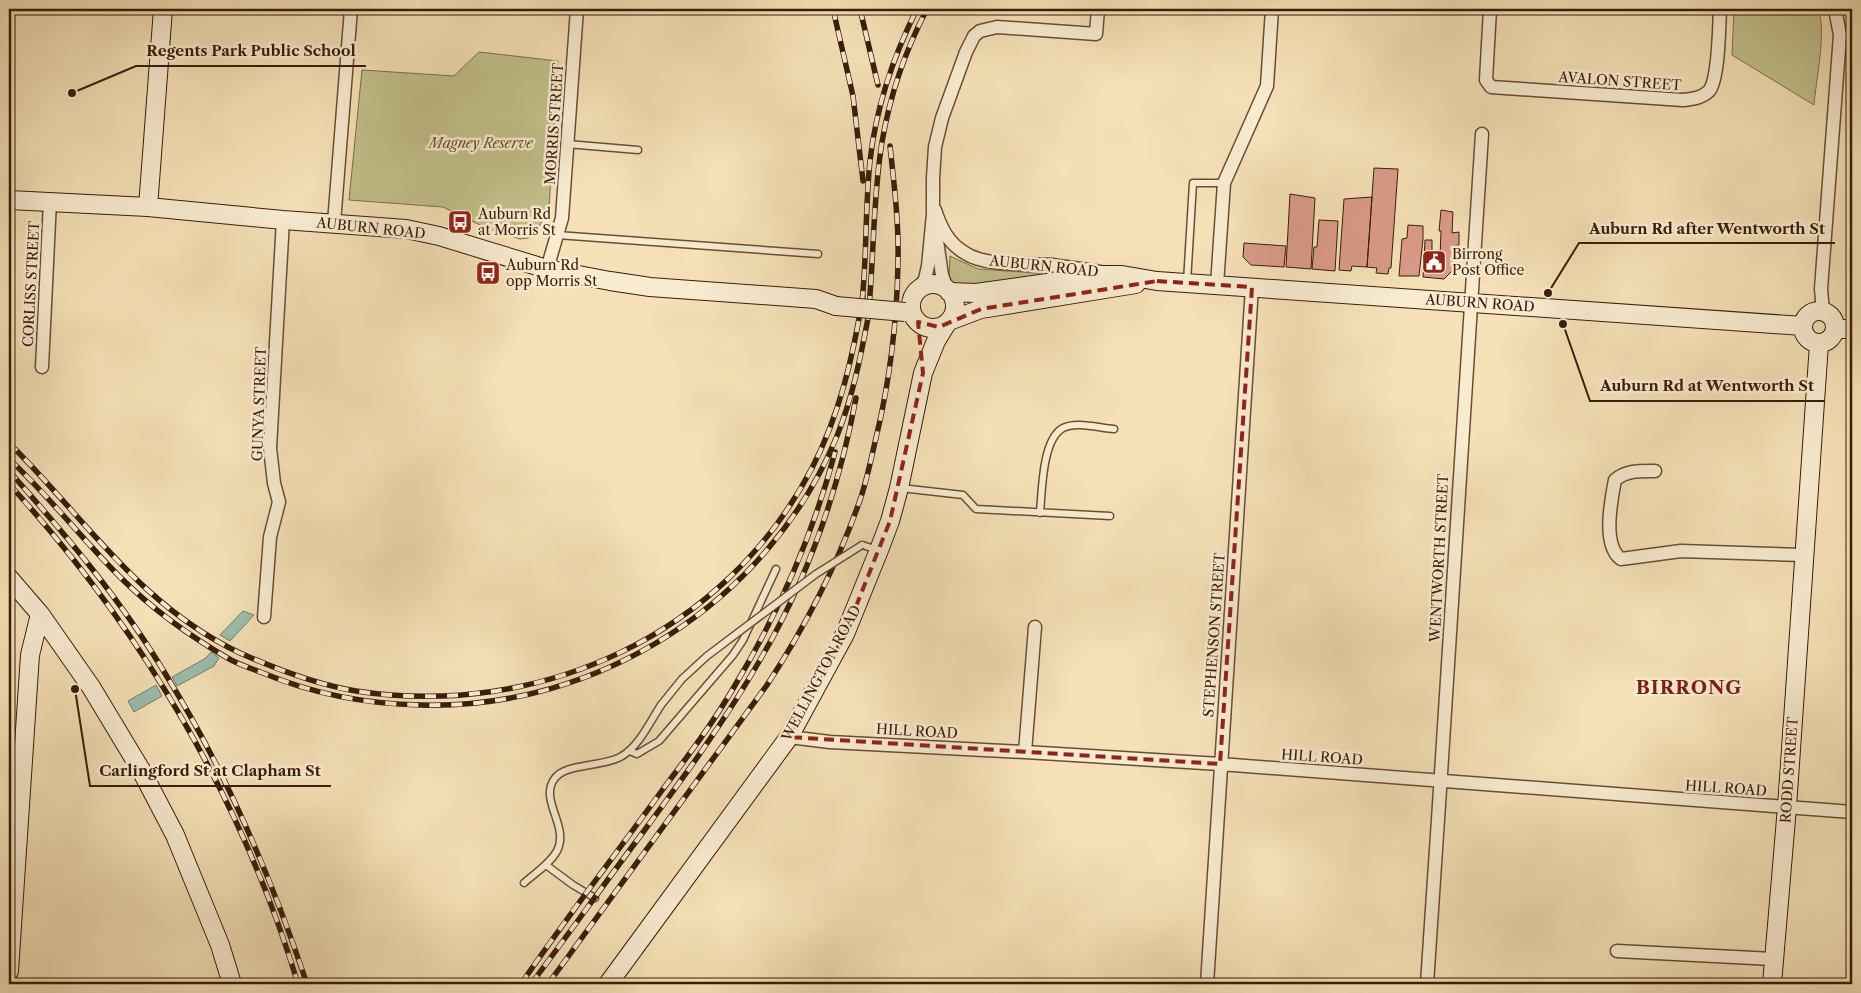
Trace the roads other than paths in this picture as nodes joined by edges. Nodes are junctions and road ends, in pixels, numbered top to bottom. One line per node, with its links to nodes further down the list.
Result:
1 (162, 9): 16 (main road)
2 (351, 9): 19 (street)
3 (576, 9): 11 (street, MORRIS STREET)
4 (1098, 9): 17 (street)
5 (1272, 9): 13 (street)
6 (1490, 9): 7 (street, AVALON STREET)
7 (1720, 9)
8 (1835, 9): 9 (street)
9 (1846, 35): 31 (street)
10 (1482, 134): 29 (street, WENTWORTH STREET)
11 (568, 144): 12 (lane); 20 (street, MORRIS STREET)
12 (638, 150)
13 (1224, 183): 25 (lane); 26 (street)
14 (9, 200): 15 (main road, AUBURN ROAD)
15 (50, 202): 16 (main road, AUBURN ROAD); 36 (street, CORLISS STREET)
16 (148, 206): 18 (main road, AUBURN ROAD)
17 (933, 210): 23 (street, AUBURN ROAD); 28 (street); 30 (street)
18 (283, 220): 19 (main road, AUBURN ROAD); 48 (street, GUNYA STREET)
19 (334, 223): 22 (main road, AUBURN ROAD)
20 (558, 235): 21 (lane); 22 (street, MORRIS STREET)
21 (818, 254)
22 (547, 268): 30 (main road, AUBURN ROAD, bridge)
23 (1122, 275): 24 (main road, AUBURN ROAD); 28 (main road, AUBURN ROAD)
24 (1157, 281): 25 (main road, AUBURN ROAD); 32 (main road, AUBURN ROAD)
25 (1187, 283): 26 (main road, AUBURN ROAD)
26 (1218, 285): 27 (main road, AUBURN ROAD)
27 (1252, 287): 29 (main road, AUBURN ROAD); 53 (street, STEPHENSON STREET)
28 (948, 290): 30 (main road); 32 (main road)
29 (1469, 302): 33 (main road, AUBURN ROAD); 55 (street, WENTWORTH STREET)
30 (913, 305): 32 (main road); 37 (main road, WELLINGTON ROAD)
31 (1823, 311): 33 (main road); 34 (main road)
32 (948, 322): 37 (main road, WELLINGTON ROAD)
33 (1803, 326): 35 (main road)
34 (1844, 329): 35 (main road)
35 (1818, 344): 44 (main road, RODD STREET)
36 (42, 367)
37 (923, 373): 40 (main road, WELLINGTON ROAD)
38 (1114, 430): 41 (lane)
39 (1655, 471): 44 (street)
40 (899, 488): 41 (lane); 43 (main road, WELLINGTON ROAD)
41 (1040, 513): 42 (lane)
42 (1110, 516)
43 (879, 550): 50 (main road, WELLINGTON ROAD); 51 (lane, bridge)
44 (1803, 555): 56 (main road, RODD STREET)
45 (776, 569): 51 (lane)
46 (9, 578): 47 (main road)
47 (40, 614): 54 (main road); 64 (main road)
48 (264, 617)
49 (1035, 627): 52 (street)
50 (789, 737): 52 (street, HILL ROAD); 65 (main road, WELLINGTON ROAD)
51 (630, 751): 58 (lane)
52 (1025, 752): 53 (street, HILL ROAD)
53 (1220, 764): 55 (street, HILL ROAD); 66 (street, STEPHENSON STREET)
54 (15, 765): 63 (main road)
55 (1442, 781): 56 (street, HILL ROAD); 67 (street, WENTWORTH STREET)
56 (1787, 807): 57 (street, HILL ROAD); 62 (main road, RODD STREET)
57 (1852, 812)
58 (546, 865): 59 (lane); 60 (lane)
59 (524, 883)
60 (595, 898)
61 (1617, 951): 62 (street)
62 (1773, 959): 68 (main road, RODD STREET)
63 (9, 971)
64 (232, 984)
65 (608, 984)
66 (1207, 984)
67 (1427, 984)
68 (1772, 984)

